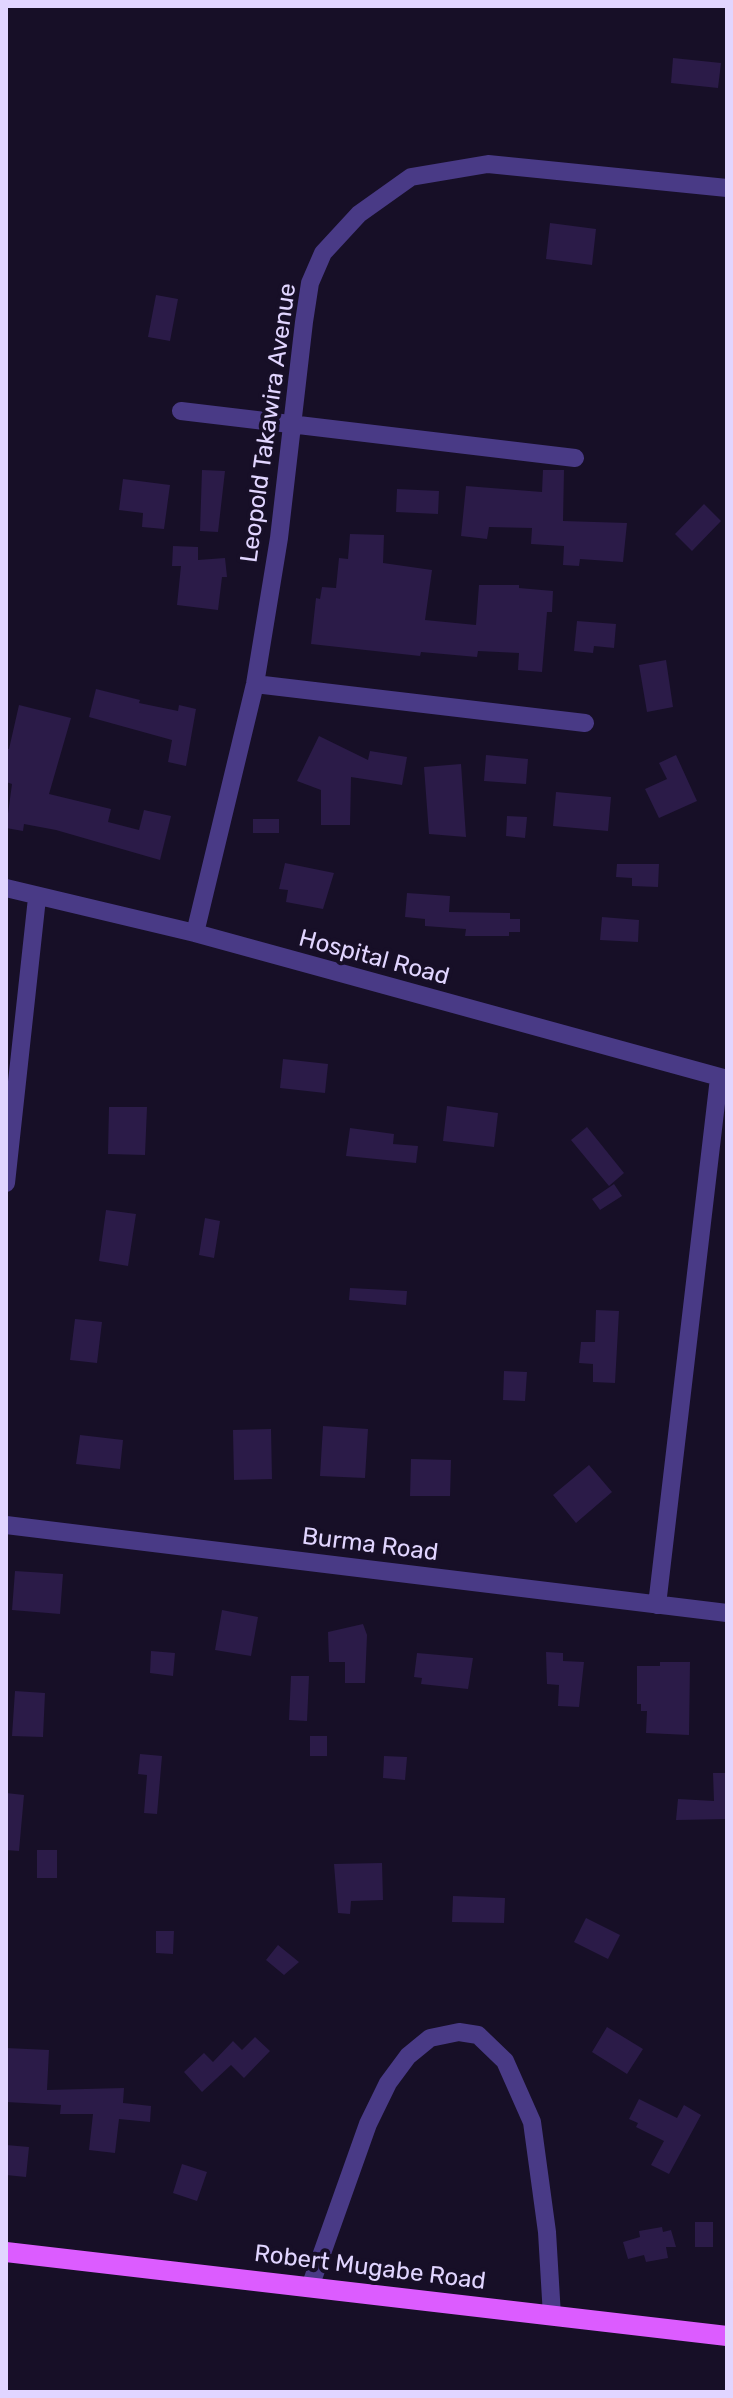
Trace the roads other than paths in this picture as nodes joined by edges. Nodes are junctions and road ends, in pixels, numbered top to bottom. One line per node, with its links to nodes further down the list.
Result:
1 (727, 188): 3 (street, Leopold Takawira Avenue)
2 (181, 411): 3 (street)
3 (291, 427): 4 (street); 5 (street, Leopold Takawira Avenue)
4 (575, 458)
5 (255, 684): 6 (street); 9 (street, Leopold Takawira Avenue)
6 (585, 723)
7 (6, 888): 8 (street, Hospital Road)
8 (37, 898): 9 (street, Hospital Road); 11 (street)
9 (195, 933): 10 (street, Hospital Road)
10 (723, 1078): 13 (street)
11 (6, 1183)
12 (6, 1525): 13 (street, Burma Road)
13 (657, 1605): 14 (street, Burma Road)
14 (727, 1613)
15 (6, 2252): 16 (main road, Robert Mugabe Road)
16 (310, 2287): 17 (main road, Robert Mugabe Road); 17 (street)
17 (552, 2316): 18 (main road, Robert Mugabe Road)
18 (727, 2336)

